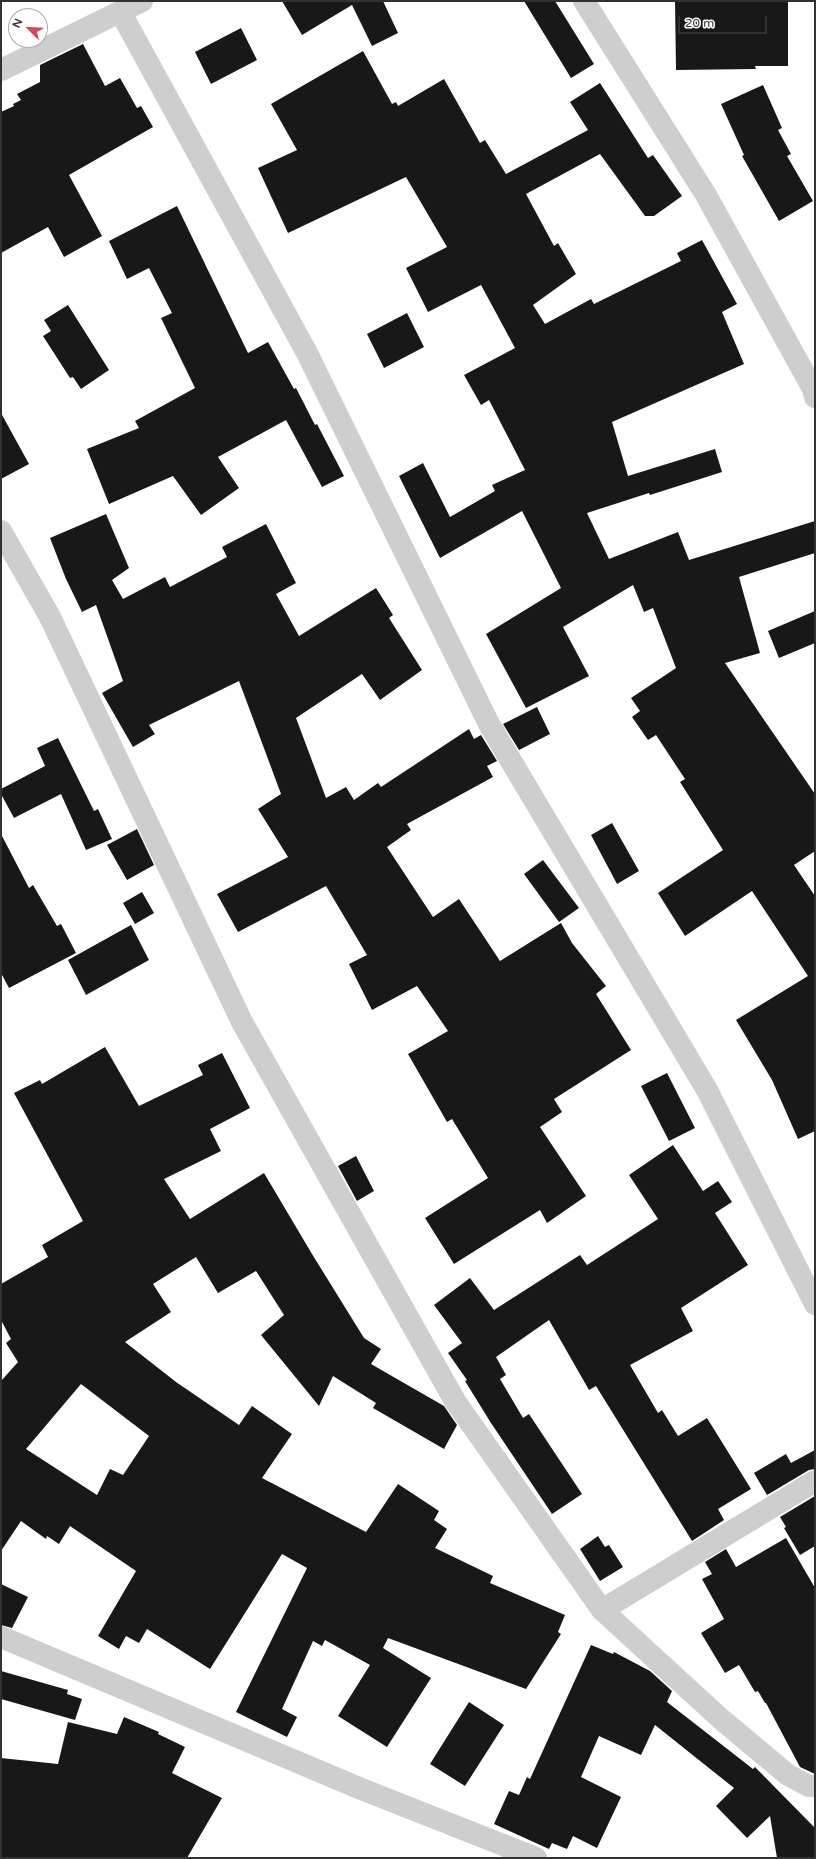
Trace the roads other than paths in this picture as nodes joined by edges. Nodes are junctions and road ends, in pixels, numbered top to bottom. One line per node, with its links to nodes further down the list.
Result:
1 (142, 1): 3 (street)
2 (584, 1): 5 (street)
3 (121, 13): 4 (street); 7 (street)
4 (1, 70)
5 (815, 397)
6 (1, 532): 9 (street)
7 (815, 1304)
8 (815, 1480): 9 (street)
9 (602, 1610): 11 (street)
10 (1, 1637): 12 (street)
11 (815, 1786)
12 (536, 1858)

